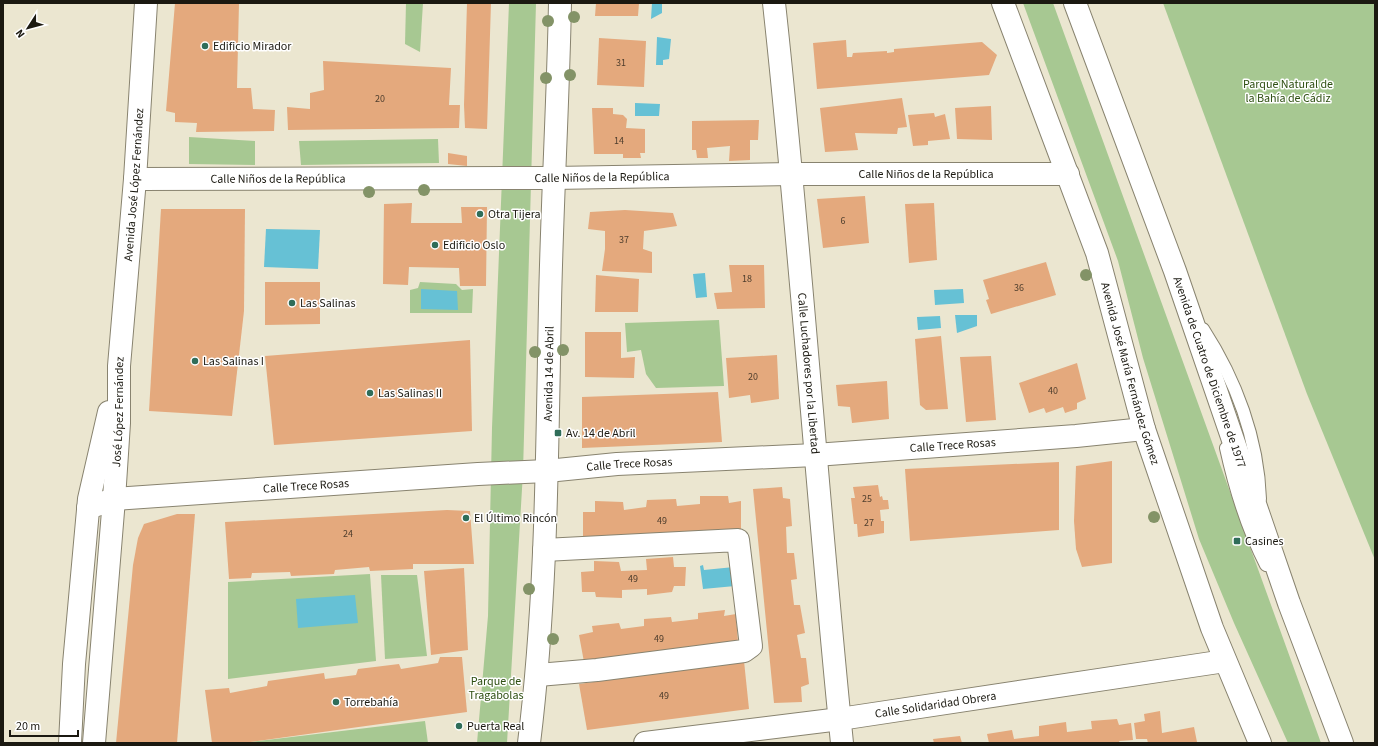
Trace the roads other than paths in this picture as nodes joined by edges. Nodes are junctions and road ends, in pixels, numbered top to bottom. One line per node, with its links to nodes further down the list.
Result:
1 (146, 3): 9 (street, Avenida José López Fernández)
2 (560, 3): 8 (street, Avenida 14 de Abril)
3 (774, 3): 6 (street, Calle Luchadores por la Libertad)
4 (1003, 3): 7 (street, Avenida José María Fernández Gómez)
5 (1075, 3): 10 (street, Avenida de Cuatro de Diciembre de 1977)
6 (792, 174): 7 (street, Calle Niños de la República); 8 (street, Calle Niños de la República); 14 (street, Calle Luchadores por la Libertad)
7 (1068, 174): 13 (street, Avenida José María Fernández Gómez)
8 (553, 178): 9 (street, Calle Niños de la República); 15 (street, Avenida 14 de Abril)
9 (135, 179): 11 (street, Avenida José López Fernández)
10 (1187, 304): 12 (street, Avenida de Cuatro de Diciembre de 1977); 18 (lane)
11 (119, 366): 16 (street, José López Fernández); 17 (street, José López Fernández)
12 (1219, 398): 18 (street, Avenida de Cuatro de Diciembre de 1977); 20 (lane)
13 (1144, 429): 14 (street, Calle Trece Rosas); 21 (street, Avenida José María Fernández Gómez)
14 (815, 455): 15 (street, Calle Trece Rosas); 23 (street, Calle Luchadores por la Libertad)
15 (547, 471): 16 (street, Calle Trece Rosas); 19 (street, Avenida 14 de Abril)
16 (114, 499): 17 (street, Calle Trece Rosas); 25 (street, José López Fernández)
17 (88, 508): 24 (street, José López Fernández)
18 (1261, 520): 20 (street, Avenida de Cuatro de Diciembre de 1977)
19 (544, 550): 22 (street, Avenida 14 de Abril); 22 (street)
20 (1289, 603): 30 (street, Avenida de Cuatro de Diciembre de 1977)
21 (1225, 660): 23 (street, Calle Solidaridad Obrera); 29 (street, Avenida José María Fernández Gómez)
22 (538, 675): 26 (street, Avenida 14 de Abril)
23 (840, 718): 27 (street, Calle Solidaridad Obrera); 28 (street, Calle Luchadores por la Libertad)
24 (70, 743)
25 (94, 743)
26 (529, 743)
27 (645, 743)
28 (842, 743)
29 (1260, 743)
30 (1342, 743)

